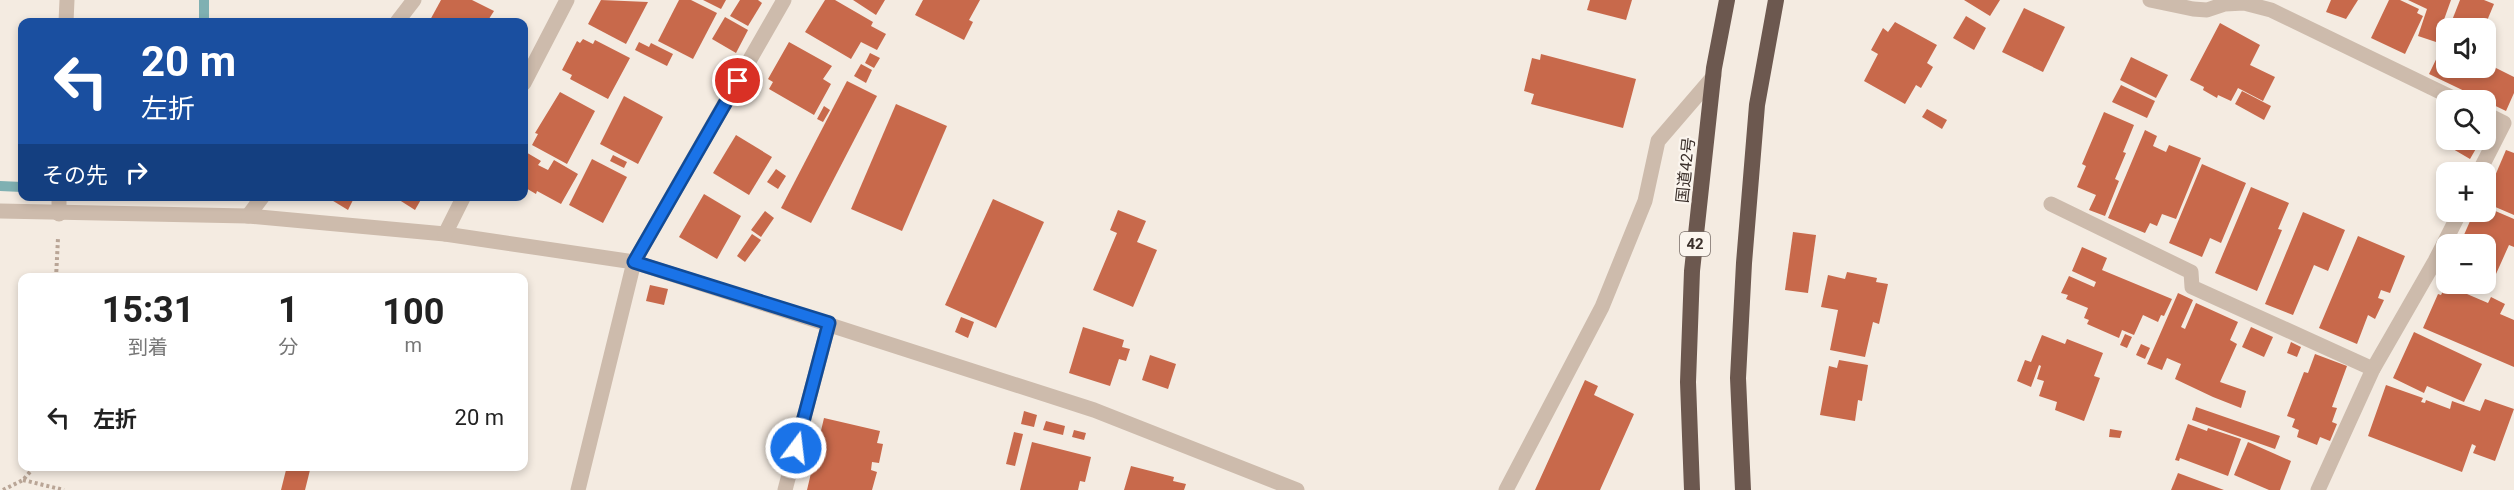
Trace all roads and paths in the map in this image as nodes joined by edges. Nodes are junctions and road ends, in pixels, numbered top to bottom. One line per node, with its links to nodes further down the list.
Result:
1 (67, 0): 8 (street)
2 (414, 0): 9 (street)
3 (567, 0): 10 (street)
4 (784, 0): 24 (street)
5 (1727, 0): 11 (highway, 国道42号 / 42)
6 (1776, 0): 37 (highway)
7 (2150, 0): 12 (street)
8 (66, 18)
9 (400, 18)
10 (528, 75)
11 (1714, 76): 35 (street); 36 (highway, 国道42号 / 42)
12 (2436, 90)
13 (2509, 125): 14 (street)
14 (2485, 162)
15 (59, 201): 20 (street)
16 (258, 201): 21 (street)
17 (461, 201): 23 (street)
18 (2051, 204): 27 (street)
19 (0, 211): 20 (street)
20 (58, 214): 21 (street); 25 (path)
21 (248, 216): 23 (street)
22 (2455, 222): 27 (street)
23 (444, 234): 24 (street)
24 (634, 262): 26 (street); 32 (street)
25 (56, 273)
26 (829, 323): 33 (street); 34 (street)
27 (2373, 369): 38 (street)
28 (31, 471): 29 (path)
29 (24, 480): 30 (path); 31 (path)
30 (3, 490)
31 (64, 490)
32 (578, 490)
33 (785, 490)
34 (1297, 490)
35 (1506, 490)
36 (1692, 490)
37 (1743, 490)
38 (2318, 490)

